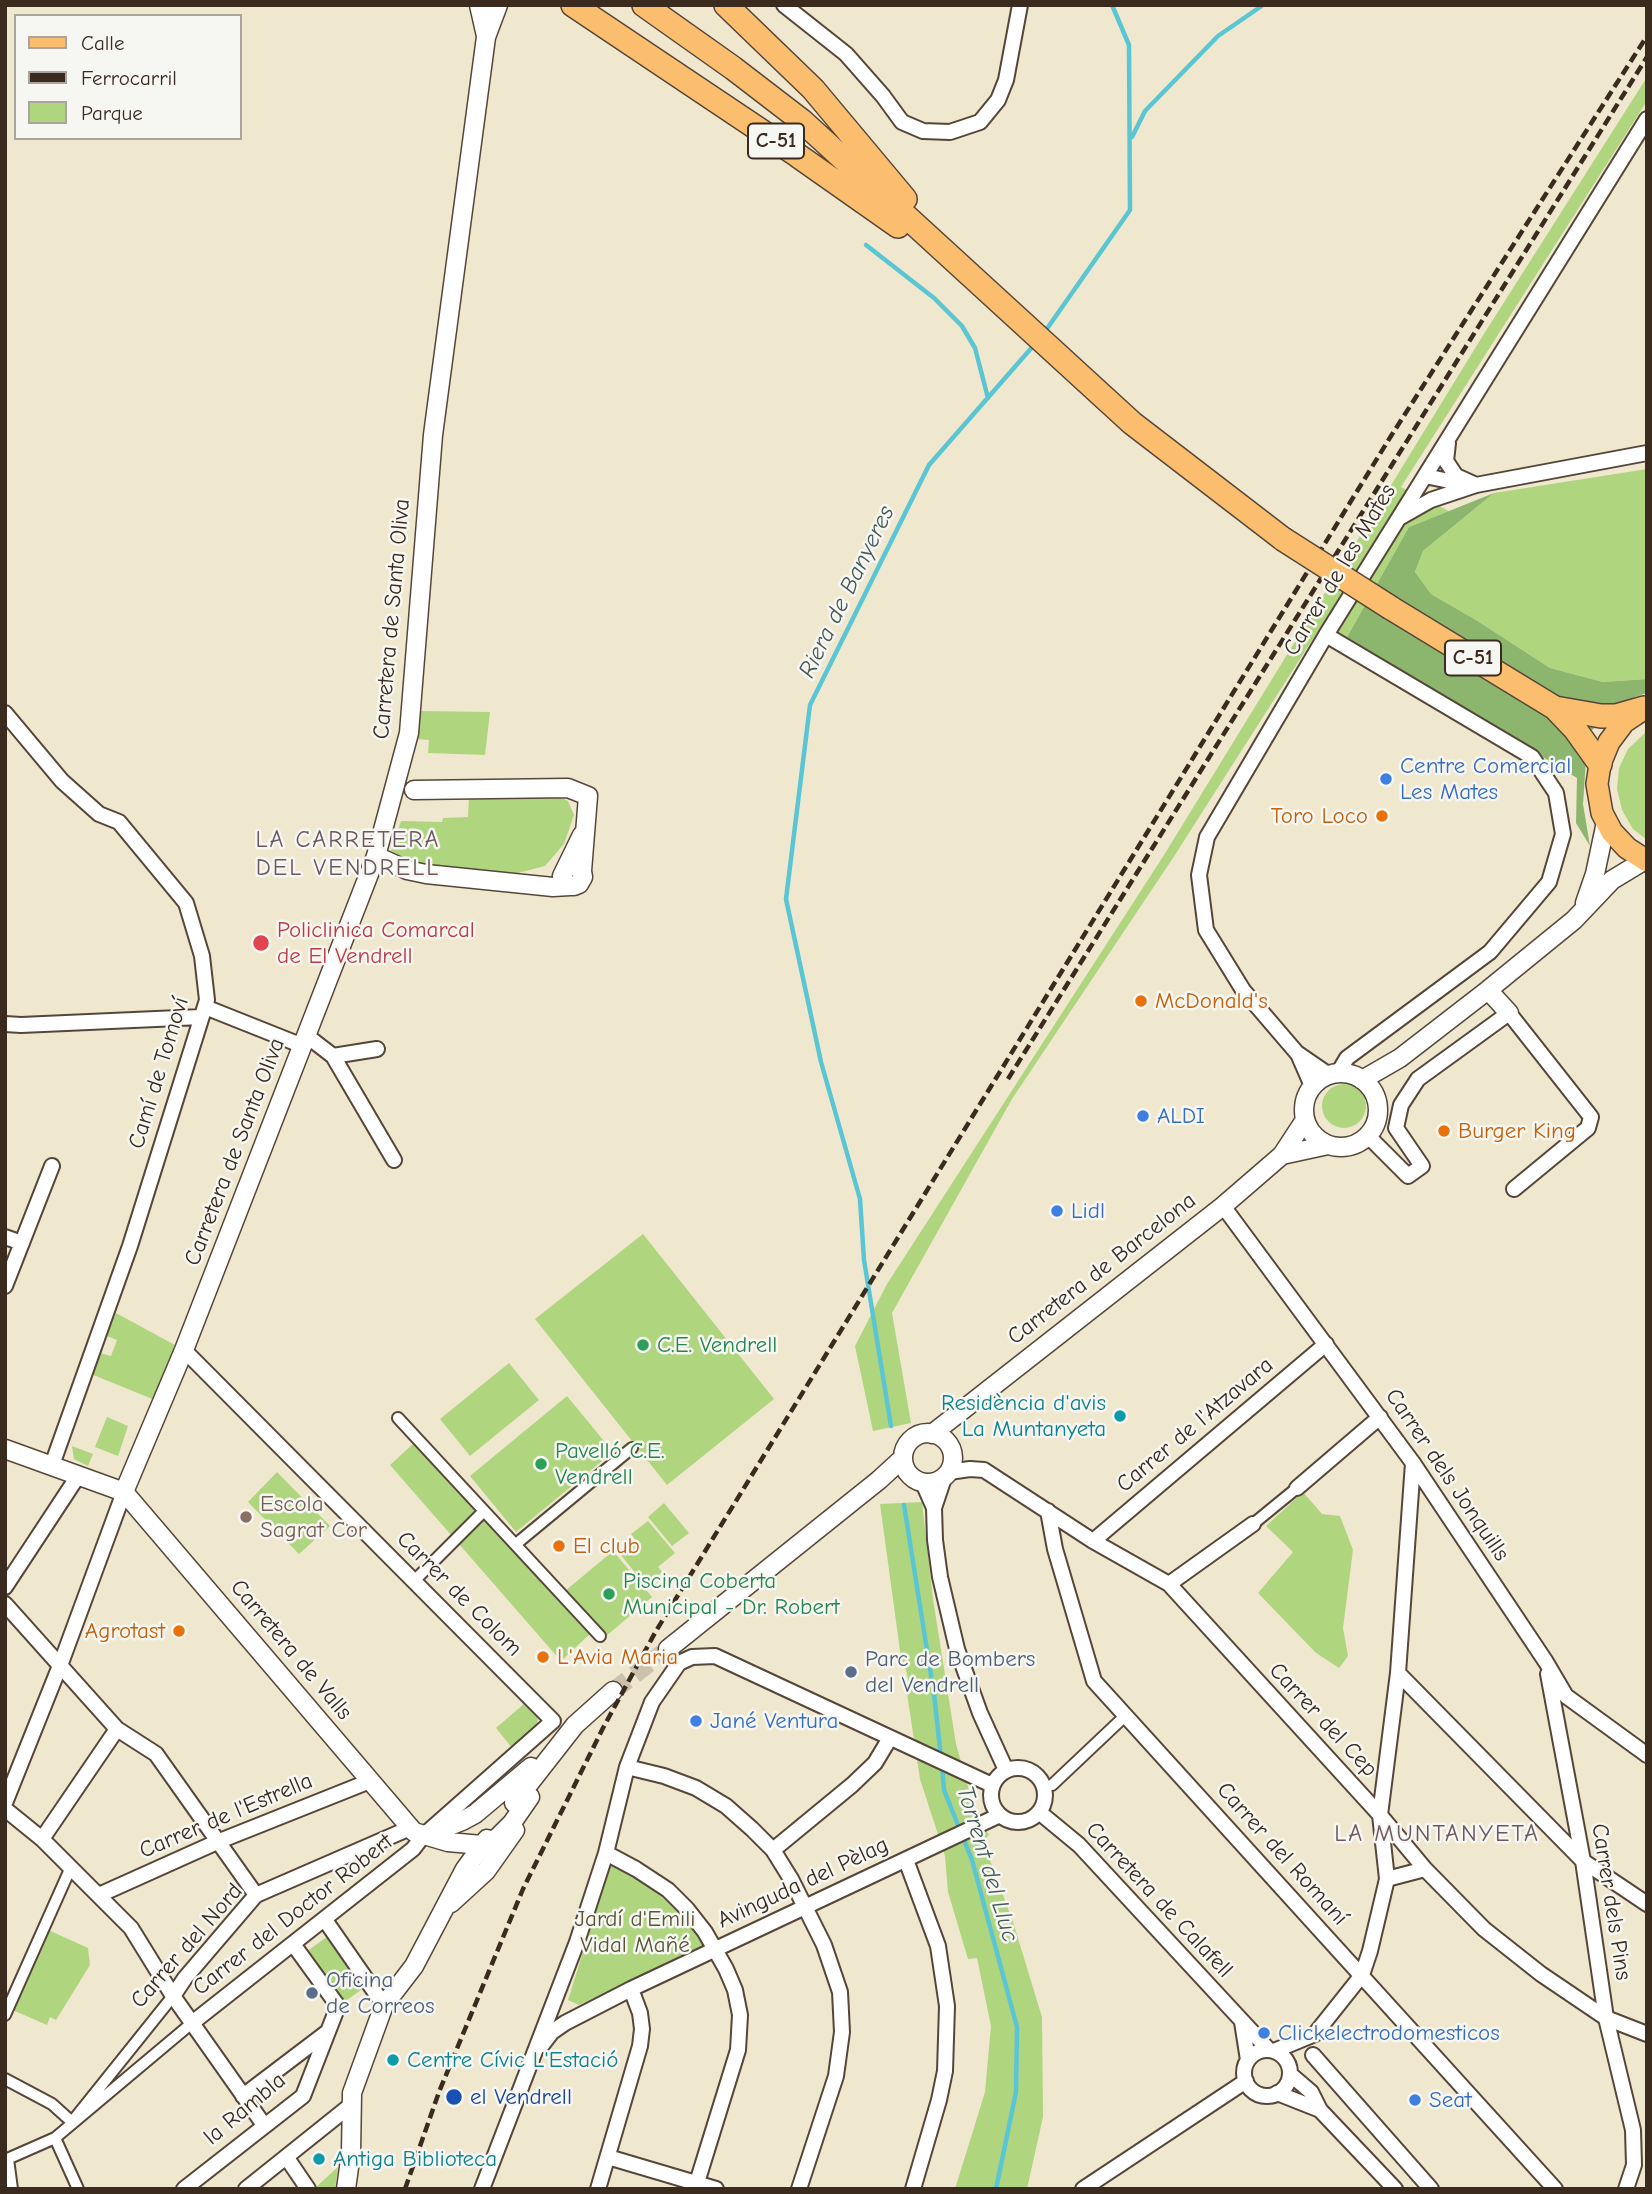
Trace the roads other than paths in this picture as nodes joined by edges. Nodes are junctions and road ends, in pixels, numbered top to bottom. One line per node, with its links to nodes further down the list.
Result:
1 (479, 5): 8 (street)
2 (498, 5): 8 (street)
3 (573, 5): 10 (highway, C-51)
4 (644, 5): 10 (highway, C-51)
5 (726, 5): 10 (highway)
6 (784, 5): 7 (street)
7 (1020, 5)
8 (486, 37): 23 (street, Carretera de Santa Oliva)
9 (1647, 119): 11 (street, Carrer de les Mates)
10 (975, 281): 17 (highway, C-51, bridge)
11 (1453, 428): 13 (street, Carrer de les Mates); 14 (street)
12 (1647, 453): 14 (street)
13 (1425, 476): 14 (street); 15 (street, Carrer de les Mates)
14 (1476, 485): 15 (street)
15 (1401, 517): 16 (street, Carrer de les Mates)
16 (1326, 635): 32 (street, Carrer de les Mates); 35 (street)
17 (1555, 708): 18 (highway, C-51); 20 (highway, C-51)
18 (1645, 708): 20 (main road)
19 (5, 713): 27 (street, Camí de Tomoví)
20 (1600, 764): 22 (main road)
21 (414, 790): 23 (street)
22 (1606, 822): 24 (main road); 25 (street)
23 (376, 856): 30 (street, Carretera de Santa Oliva)
24 (1646, 861): 25 (street)
25 (1584, 906): 26 (street)
26 (1488, 990): 28 (street); 34 (street)
27 (203, 1012): 29 (street); 30 (street); 59 (street, Camí de Tomoví)
28 (1509, 1013): 40 (street); 45 (street)
29 (5, 1024)
30 (305, 1041): 33 (street); 51 (street, Carretera de Santa Oliva)
31 (377, 1049): 33 (street)
32 (1297, 1053): 35 (street, Carrer de les Mates); 37 (street, Carrer de les Mates)
33 (332, 1056): 43 (street)
34 (1400, 1058): 36 (street); 38 (street)
35 (1333, 1074): 36 (street); 37 (street)
36 (1362, 1080): 38 (street)
37 (1312, 1086): 39 (street)
38 (1376, 1098): 40 (street)
39 (1305, 1120): 41 (street); 42 (street, Carretera de Barcelona)
40 (1368, 1136): 41 (street)
41 (1328, 1145): 42 (street, Carretera de Barcelona)
42 (1282, 1155): 46 (street, Carretera de Barcelona)
43 (394, 1160)
44 (52, 1166): 48 (street)
45 (1514, 1189)
46 (1223, 1206): 50 (street, Carrer dels Jonquills); 54 (street, Carretera de Barcelona)
47 (5, 1237): 48 (street)
48 (22, 1243): 49 (street)
49 (5, 1286)
50 (1326, 1344): 52 (street, Carrer dels Jonquills); 70 (street, Carrer de l'Atzavara)
51 (184, 1350): 65 (street, Carretera de Santa Oliva); 72 (street, Carrer de Colom)
52 (1380, 1417): 58 (street, Carrer dels Jonquills); 64 (street)
53 (398, 1418): 67 (street)
54 (940, 1438): 57 (street); 60 (street)
55 (5, 1448): 59 (street)
56 (632, 1448): 71 (street)
57 (903, 1458): 62 (street); 63 (street)
58 (1413, 1463): 78 (street, Carrer dels Jonquills); 80 (street)
59 (52, 1465): 61 (street)
60 (946, 1475): 63 (street); 66 (street); 68 (street, Carrer del Cep)
61 (78, 1476): 65 (street); 74 (street)
62 (879, 1479): 63 (street); 77 (street)
63 (917, 1480): 66 (street)
64 (1297, 1488): 69 (street)
65 (124, 1492): 79 (street); 91 (street, Carretera de Valls)
66 (934, 1508): 90 (street)
67 (484, 1511): 71 (street); 72 (street)
68 (1048, 1511): 70 (street, Carrer del Cep); 82 (street, Carrer del Romaní)
69 (1253, 1524): 73 (street)
70 (1093, 1541): 73 (street, Carrer del Cep)
71 (516, 1544): 76 (street)
72 (414, 1581): 83 (street, Carrer de Colom)
73 (1169, 1584): 99 (street, Carrer del Cep)
74 (5, 1587)
75 (5, 1604): 79 (street)
76 (600, 1636)
77 (668, 1649)
78 (1546, 1662): 87 (street, Carrer dels Jonquills); 108 (street, Carrer dels Pins)
79 (61, 1663): 85 (street); 95 (street)
80 (1398, 1673): 99 (street); 108 (street)
81 (613, 1691): 84 (street)
82 (1125, 1716): 93 (street); 120 (street, Carrer del Romaní)
83 (553, 1721): 100 (street, Carrer del Doctor Robert)
84 (575, 1725): 88 (street); 101 (street)
85 (117, 1729): 102 (street); 103 (street)
86 (890, 1738): 89 (street); 92 (street); 105 (street)
87 (1647, 1755)
88 (541, 1767): 94 (street); 104 (street)
89 (626, 1767): 105 (street); 106 (street)
90 (1006, 1770): 92 (street); 97 (street)
91 (370, 1781): 100 (street, Carretera de Valls); 103 (street, Carrer de l'Estrella)
92 (992, 1785): 98 (street)
93 (1052, 1785)
94 (530, 1797): 104 (street); 111 (street)
95 (5, 1803)
96 (5, 1809): 102 (street)
97 (1039, 1812): 98 (street); 128 (street, Carretera de Calafell)
98 (1000, 1815): 107 (street, Avinguda del Pèlag)
99 (1380, 1815): 110 (street, Carrer del Cep); 112 (street)
100 (416, 1832): 101 (street); 114 (street, Carrer del Nord); 117 (street, Carrer del Doctor Robert)
101 (450, 1833): 104 (street); 111 (street)
102 (42, 1839): 109 (street)
103 (217, 1842): 113 (street, Carrer de l'Estrella); 114 (street)
104 (482, 1845): 111 (street)
105 (773, 1850): 116 (street)
106 (606, 1853): 119 (street); 125 (street)
107 (906, 1860): 116 (street, Avinguda del Pèlag); 161 (street)
108 (1583, 1861): 115 (street); 127 (street, Carrer dels Pins)
109 (71, 1867): 113 (street); 126 (street)
110 (1425, 1869): 112 (street); 127 (street, Carrer del Cep)
111 (471, 1874): 123 (street)
112 (1387, 1879): 120 (street)
113 (99, 1895): 122 (street)
114 (256, 1895): 122 (street, Carrer del Nord)
115 (1647, 1904)
116 (807, 1907): 119 (street, Avinguda del Pèlag); 160 (street)
117 (325, 1920): 118 (street, Carrer del Doctor Robert); 123 (street)
118 (293, 1944): 129 (street, Carrer del Doctor Robert); 130 (street, la Rambla)
119 (715, 1949): 121 (street, Avinguda del Pèlag); 150 (street)
120 (1362, 1975): 131 (street); 165 (street, Carrer del Romaní)
121 (631, 1989): 124 (street, Avinguda del Pèlag); 147 (street)
122 (173, 1996): 129 (street); 144 (street, Carrer del Nord)
123 (384, 2005): 142 (street)
124 (587, 2011): 125 (street, Avinguda del Pèlag); 136 (street, Avinguda del Pèlag)
125 (551, 2012): 136 (street)
126 (5, 2015)
127 (1606, 2018): 132 (street, Carrer del Cep); 166 (street, Carrer dels Pins)
128 (1242, 2022): 133 (street, Carretera de Calafell); 135 (street)
129 (192, 2023): 141 (street); 144 (street, Carrer del Doctor Robert)
130 (327, 2032): 141 (street); 145 (street, la Rambla)
131 (1315, 2034): 133 (street); 134 (street)
132 (1647, 2034)
133 (1271, 2050): 135 (street); 137 (street)
134 (1313, 2055): 137 (street); 164 (street)
135 (1248, 2060): 139 (street)
136 (531, 2064): 157 (street)
137 (1290, 2071): 140 (street); 143 (street)
138 (5, 2079): 144 (street)
139 (1246, 2081): 140 (street); 162 (street)
140 (1277, 2093): 143 (street)
141 (243, 2096): 145 (street)
142 (351, 2105): 148 (street); 156 (street)
143 (1320, 2109): 163 (street)
144 (72, 2122): 146 (street, Carrer del Doctor Robert)
145 (264, 2126): 153 (street, la Rambla)
146 (55, 2138): 149 (street, Carrer del Doctor Robert); 152 (street)
147 (608, 2157): 150 (street); 158 (street)
148 (287, 2158): 154 (street); 155 (street)
149 (6, 2159): 151 (street)
150 (696, 2186): 159 (street)
151 (12, 2189)
152 (78, 2189)
153 (184, 2189)
154 (246, 2189)
155 (308, 2189)
156 (346, 2189)
157 (482, 2189)
158 (598, 2189)
159 (716, 2189)
160 (799, 2189)
161 (913, 2189)
162 (1083, 2189)
163 (1395, 2189)
164 (1431, 2189)
165 (1555, 2189)
166 (1626, 2189)

